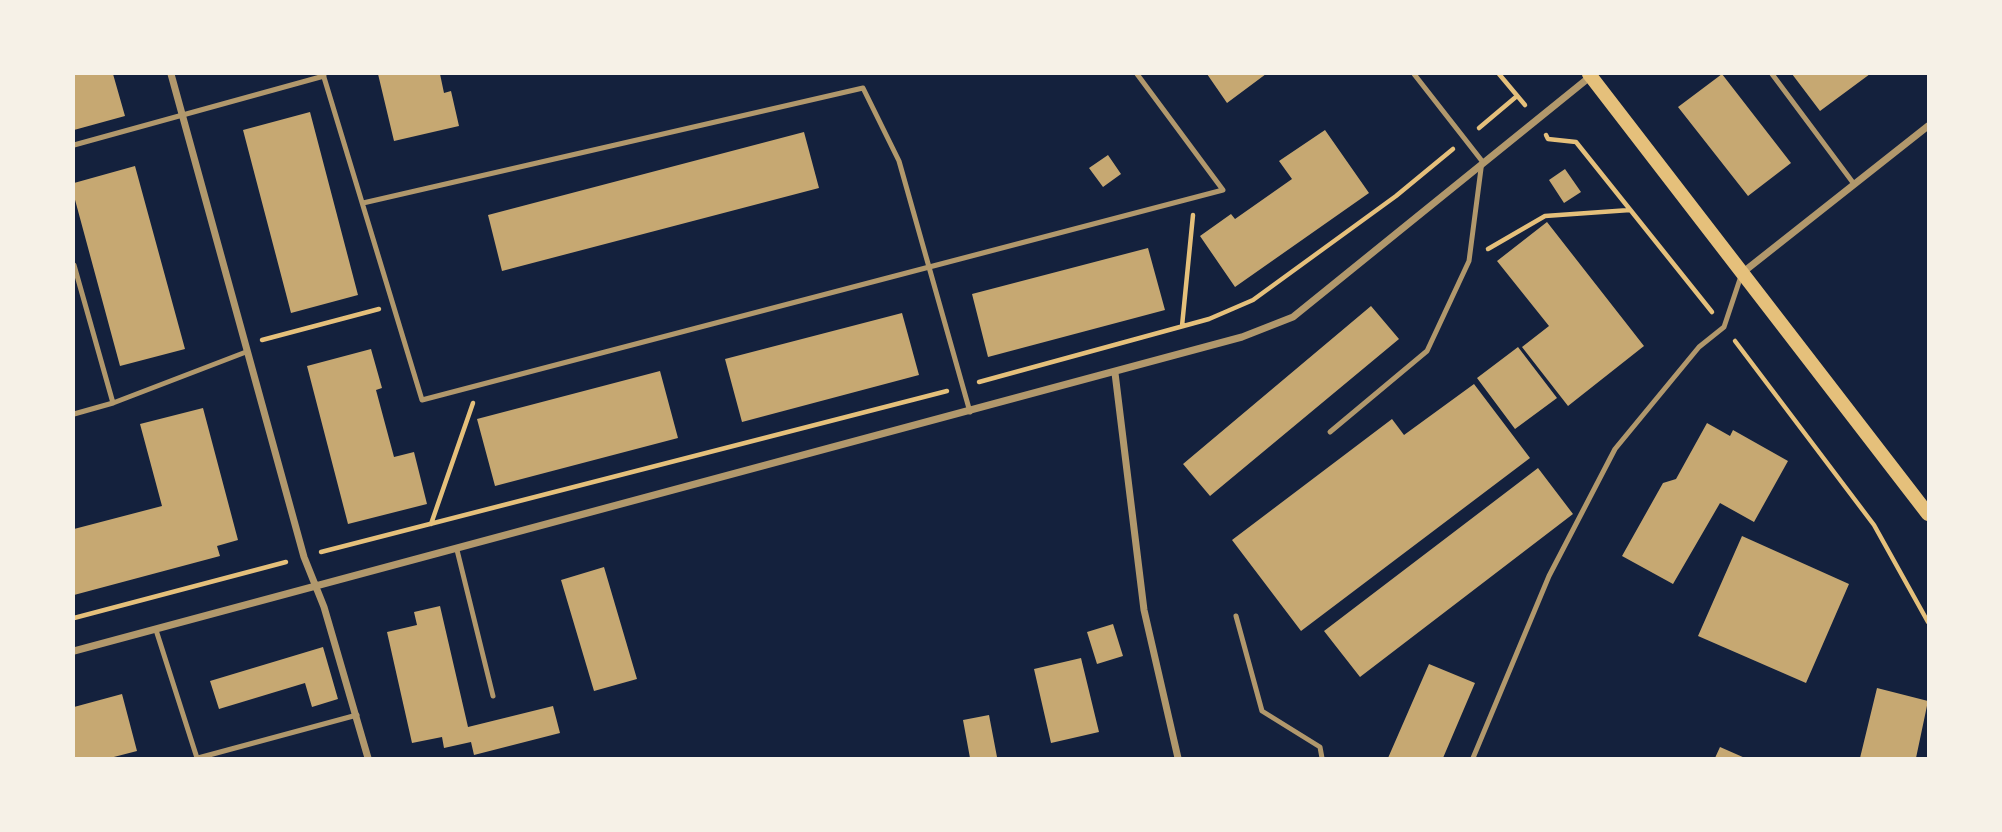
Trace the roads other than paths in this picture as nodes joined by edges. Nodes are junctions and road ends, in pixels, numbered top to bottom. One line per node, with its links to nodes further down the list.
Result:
1 (171, 74): 7 (street)
2 (1137, 74): 14 (lane)
3 (1414, 74): 10 (lane)
4 (1772, 74): 11 (lane)
5 (324, 75): 7 (lane); 12 (lane)
6 (1590, 75): 10 (street); 15 (main road)
7 (182, 113): 9 (lane); 16 (street)
8 (1928, 125): 11 (street)
9 (74, 145)
10 (1482, 161): 17 (street); 21 (lane)
11 (1854, 184): 15 (street)
12 (363, 204): 14 (lane); 14 (lane)
13 (74, 265): 18 (lane)
14 (928, 265): 19 (lane)
15 (1742, 273): 22 (main road); 34 (lane)
16 (246, 352): 18 (lane); 24 (street)
17 (1115, 373): 19 (street); 32 (street)
18 (113, 404): 20 (lane)
19 (970, 412): 23 (street)
20 (74, 414)
21 (1330, 432)
22 (1928, 514)
23 (457, 550): 24 (street); 28 (lane)
24 (317, 587): 26 (street); 29 (street)
25 (1236, 616): 33 (lane)
26 (156, 629): 27 (street); 30 (lane)
27 (74, 651)
28 (493, 696)
29 (358, 715): 30 (lane); 31 (street)
30 (197, 758)
31 (368, 758)
32 (1178, 758)
33 (1322, 758)
34 (1473, 758)

